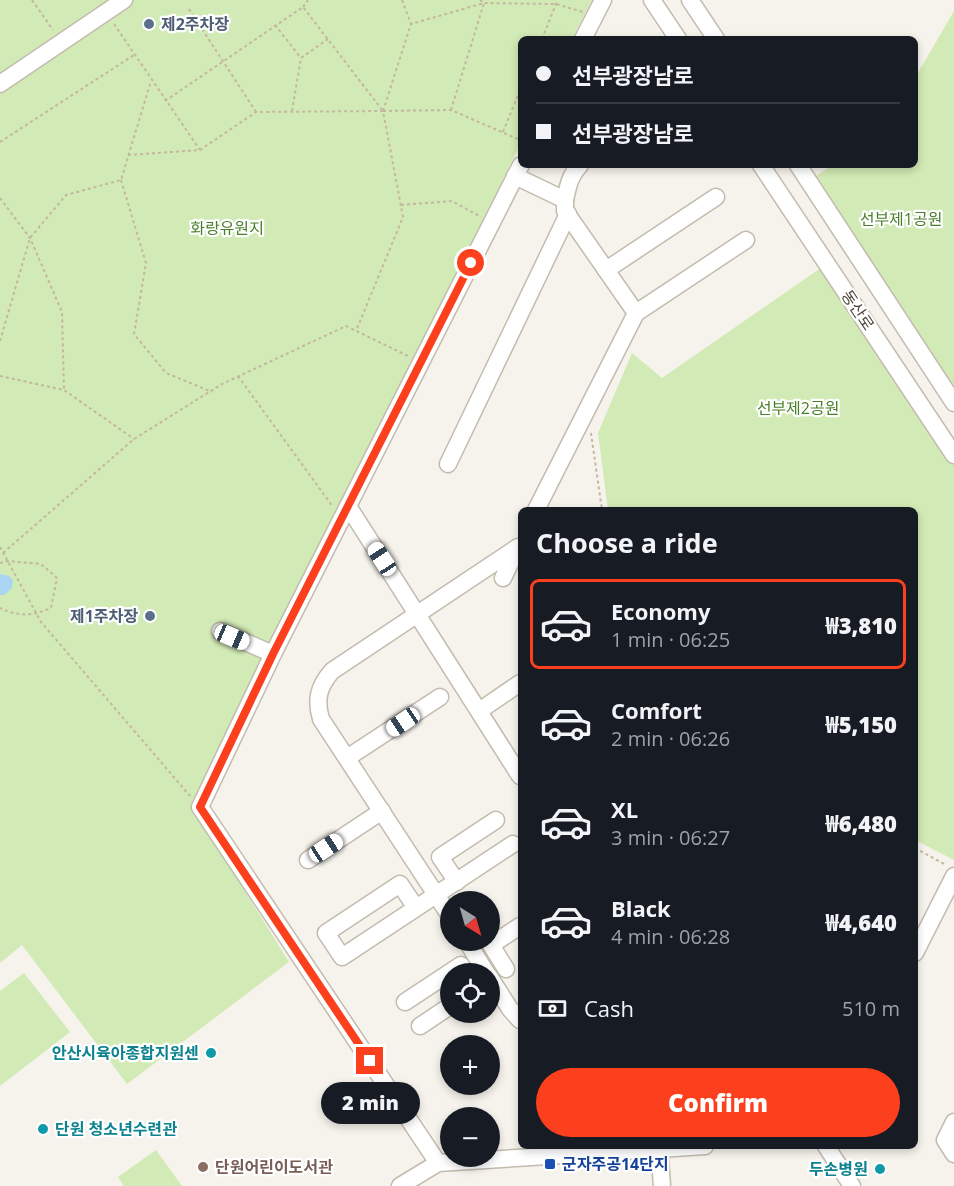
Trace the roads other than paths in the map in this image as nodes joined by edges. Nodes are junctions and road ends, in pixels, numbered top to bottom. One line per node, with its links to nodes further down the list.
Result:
1 (124, 0): 8 (street)
2 (603, 0): 5 (street)
3 (652, 0): 6 (street)
4 (690, 0): 7 (street)
5 (584, 36)
6 (676, 36)
7 (714, 36)
8 (0, 84)
9 (577, 168): 14 (street)
10 (763, 168): 19 (street, 동산로)
11 (800, 168): 18 (street, 동산로)
12 (518, 171): 14 (street); 22 (street)
13 (716, 197): 16 (street)
14 (566, 207): 16 (street); 20 (street)
15 (746, 240): 17 (street)
16 (606, 270): 17 (street)
17 (636, 313): 21 (street)
18 (954, 403)
19 (954, 455)
20 (448, 464)
21 (538, 507)
22 (345, 512): 26 (street); 28 (street)
23 (518, 545): 26 (street)
24 (518, 546): 25 (street)
25 (503, 578)
26 (417, 614): 31 (street); 32 (street)
27 (220, 631): 28 (street)
28 (273, 654): 57 (street)
29 (518, 684): 31 (street)
30 (440, 697): 32 (street)
31 (479, 711): 33 (street)
32 (347, 758): 34 (street)
33 (518, 773)
34 (381, 811): 37 (street); 40 (street)
35 (496, 820): 39 (street)
36 (513, 844): 39 (street)
37 (308, 860)
38 (954, 876): 44 (street)
39 (456, 882): 40 (street)
40 (436, 895): 41 (street); 42 (street)
41 (440, 901)
42 (416, 908): 42 (street)
43 (518, 927): 45 (street)
44 (918, 947)
45 (513, 964)
46 (440, 978): 48 (street)
47 (500, 994): 50 (street)
48 (405, 1002)
49 (440, 1013): 51 (street)
50 (518, 1018)
51 (420, 1026)
52 (954, 1122): 56 (street)
53 (631, 1149): 57 (street)
54 (659, 1149): 59 (street)
55 (828, 1149): 60 (street)
56 (954, 1154)
57 (438, 1163): 58 (street)
58 (400, 1186)
59 (662, 1186)
60 (852, 1186)

